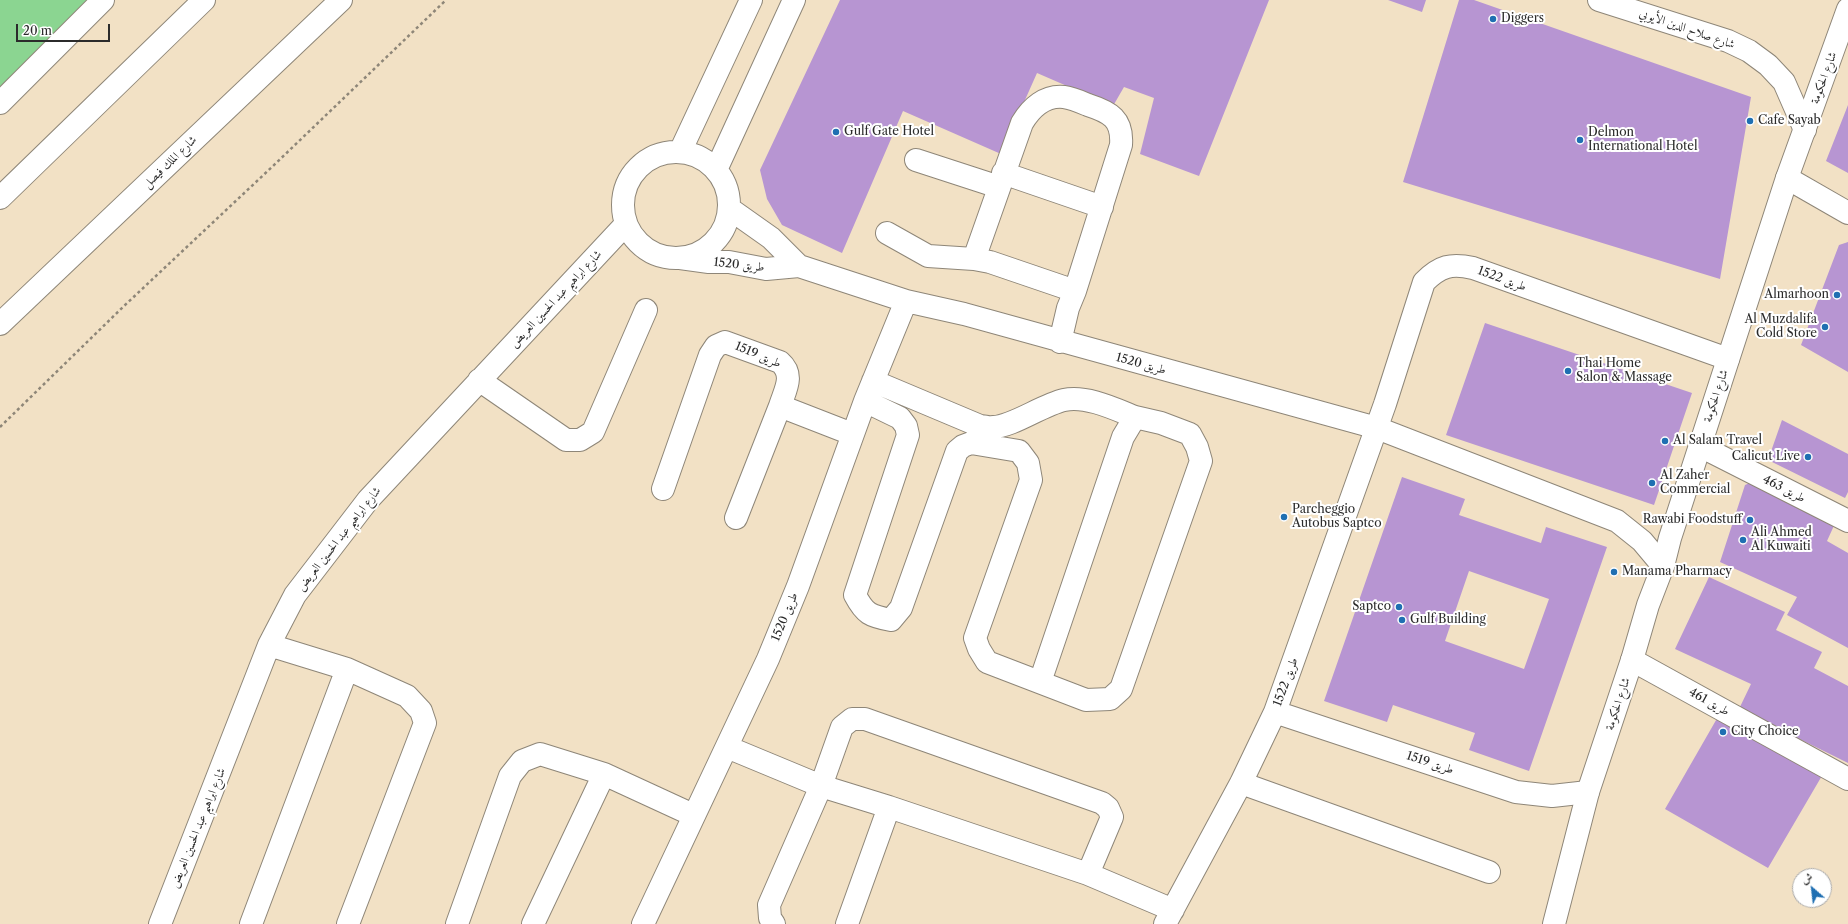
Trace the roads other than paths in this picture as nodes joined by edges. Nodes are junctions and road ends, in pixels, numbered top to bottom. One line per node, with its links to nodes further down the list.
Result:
1 (103, 0): 8 (main road)
2 (204, 0): 15 (main road)
3 (341, 0): 27 (main road, شارع الملك فيصل)
4 (751, 0): 10 (main road)
5 (794, 0): 12 (main road)
6 (1599, 0): 9 (main road, شارع صلاح الدين الأيوبي)
7 (1848, 9): 9 (main road, شارع الحكومة)
8 (0, 103)
9 (1805, 130): 13 (main road, شارع الحكومة)
10 (680, 152): 12 (main road); 19 (main road)
11 (916, 160): 14 (main road)
12 (716, 170): 17 (main road)
13 (1787, 178): 18 (main road); 29 (main road, شارع الحكومة)
14 (1001, 180): 16 (main road); 16 (main road); 22 (main road)
15 (0, 198)
16 (1102, 207): 24 (main road)
17 (730, 209): 21 (main road); 23 (main road, طريق 1520)
18 (1848, 213)
19 (626, 224): 21 (main road); 30 (main road, شارع ابراهيم عبد الحسين العريض)
20 (887, 233): 22 (main road)
21 (680, 258): 23 (main road, طريق 1520)
22 (974, 259): 24 (main road)
23 (799, 266): 25 (main road, طريق 1520)
24 (1075, 291): 28 (main road)
25 (906, 301): 28 (main road, طريق 1520); 31 (main road, طريق 1520)
26 (646, 310): 30 (main road)
27 (0, 324)
28 (1060, 342): 34 (main road, طريق 1520)
29 (1728, 359): 34 (main road, طريق 1522); 36 (main road, شارع الحكومة)
30 (479, 380): 41 (main road, شارع ابراهيم عبد الحسين العريض)
31 (869, 391): 33 (main road); 35 (main road, طريق 1520); 44 (main road)
32 (780, 406): 35 (main road); 37 (main road, طريق 1519); 38 (main road)
33 (1135, 417): 44 (main road); 44 (main road)
34 (1377, 428): 40 (main road); 45 (main road, طريق 1522)
35 (852, 434): 46 (main road, طريق 1520)
36 (1700, 446): 39 (main road, طريق 463); 40 (main road, شارع الحكومة)
37 (663, 488)
38 (736, 518)
39 (1848, 521)
40 (1663, 566): 42 (main road, شارع الحكومة)
41 (269, 645): 43 (main road); 57 (main road, شارع ابراهيم عبد الحسين العريض)
42 (1632, 660): 48 (main road, طريق 461); 51 (main road, شارع الحكومة)
43 (347, 669): 58 (main road); 59 (main road)
44 (1040, 682)
45 (1275, 712): 49 (main road, طريق 1522); 51 (main road, طريق 1519)
46 (727, 747): 50 (main road); 53 (main road, طريق 1520)
47 (604, 774): 53 (main road); 60 (main road); 61 (main road)
48 (1848, 779)
49 (1240, 783): 54 (main road); 56 (main road, طريق 1522)
50 (821, 786): 52 (main road); 55 (main road); 63 (main road)
51 (1588, 792): 65 (main road, شارع الحكومة)
52 (889, 807): 55 (main road); 64 (main road)
53 (693, 815): 62 (main road, طريق 1520)
54 (1489, 872)
55 (1088, 874): 56 (main road)
56 (1169, 917)
57 (160, 924)
58 (251, 924)
59 (348, 924)
60 (457, 924)
61 (533, 924)
62 (643, 924)
63 (774, 924)
64 (847, 924)
65 (1554, 924)

